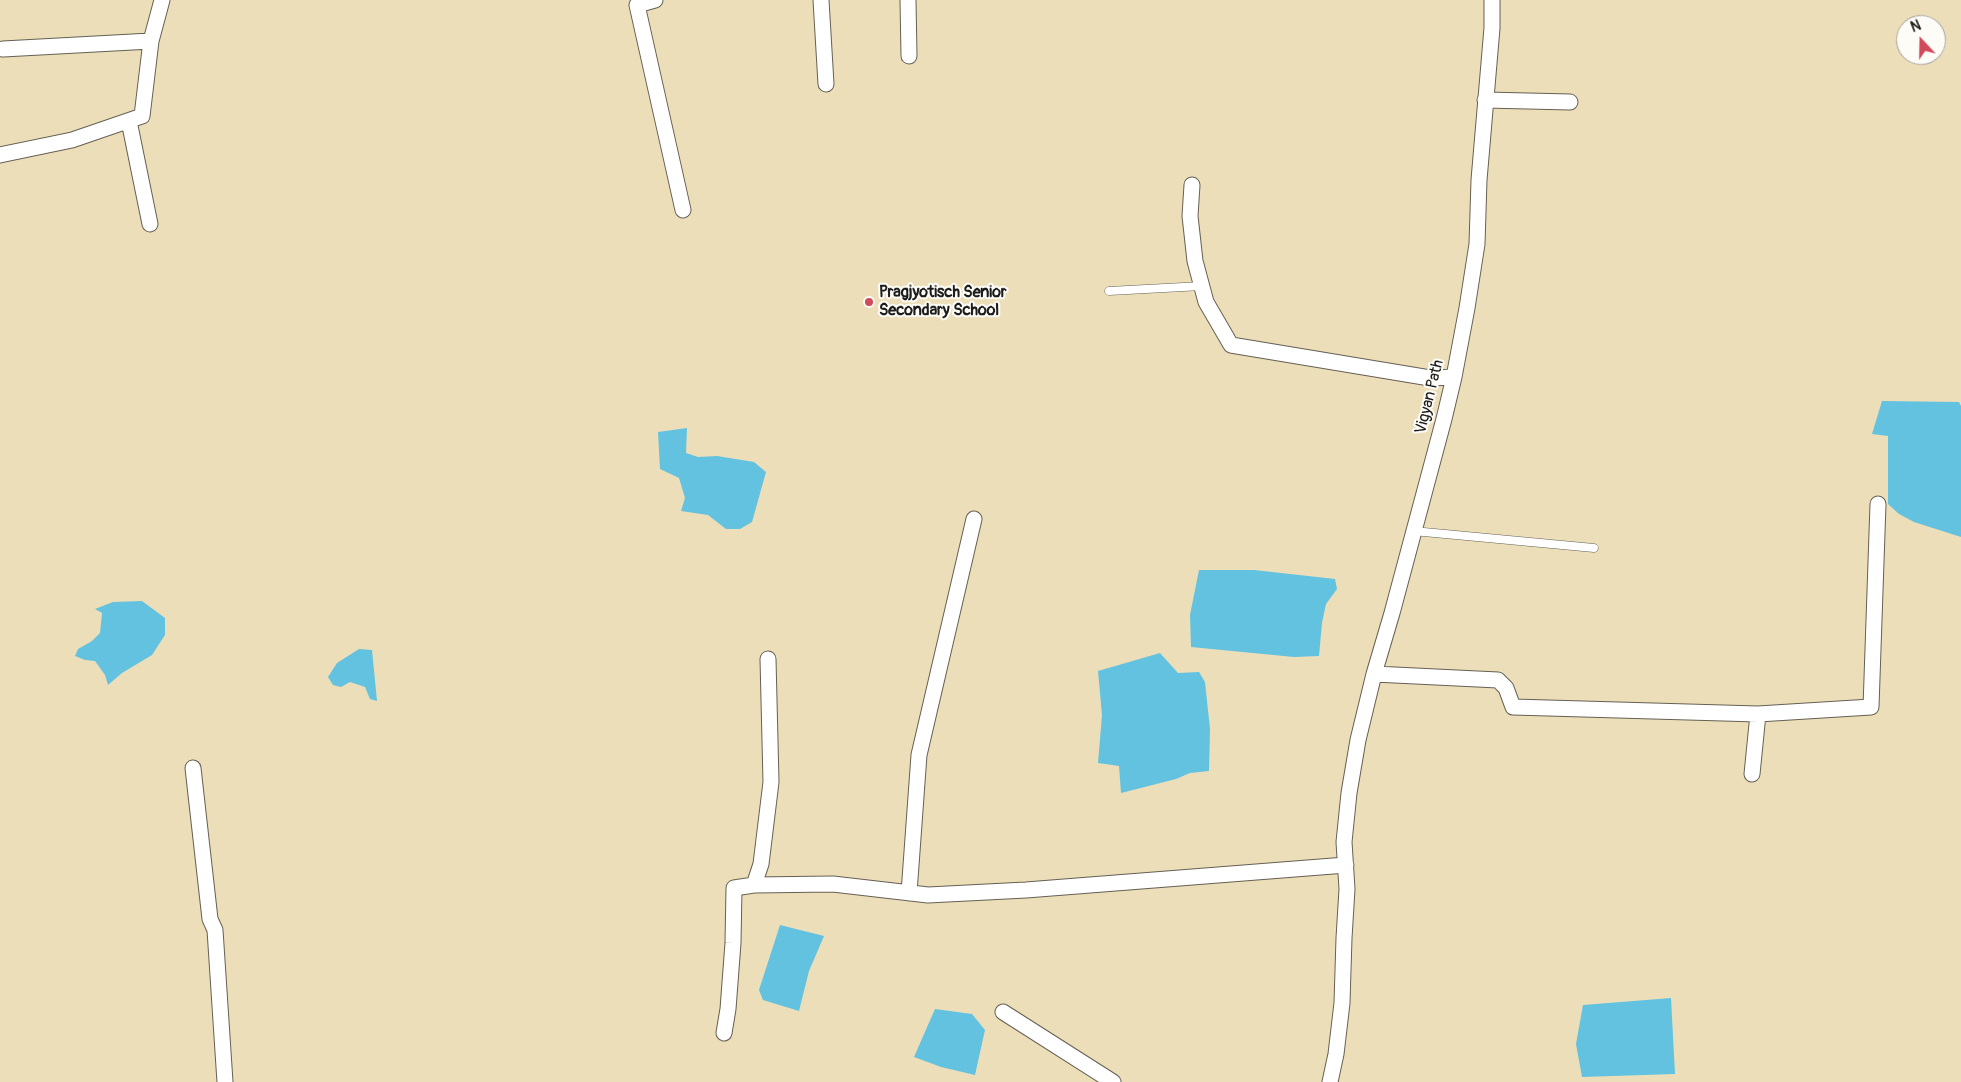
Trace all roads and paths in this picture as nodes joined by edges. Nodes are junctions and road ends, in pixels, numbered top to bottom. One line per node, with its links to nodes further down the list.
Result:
1 (162, 0): 6 (street)
2 (655, 0): 15 (street)
3 (820, 0): 9 (street)
4 (908, 0): 8 (street)
5 (1492, 0): 10 (street, Vigyan Path)
6 (151, 40): 7 (street); 12 (street)
7 (3, 49)
8 (909, 56)
9 (826, 84)
10 (1485, 100): 11 (street); 19 (street, Vigyan Path)
11 (1570, 102)
12 (129, 121): 13 (street); 16 (street)
13 (0, 155)
14 (1192, 184): 17 (street)
15 (683, 210)
16 (150, 224)
17 (1202, 286): 18 (lane); 19 (street)
18 (1110, 291)
19 (1454, 377): 22 (street, Vigyan Path)
20 (1878, 504): 26 (street)
21 (974, 519): 31 (street)
22 (1412, 531): 23 (lane); 25 (street, Vigyan Path)
23 (1594, 548)
24 (768, 659): 30 (street)
25 (1374, 674): 26 (street); 29 (street, Vigyan Path)
26 (1758, 714): 28 (street)
27 (193, 768): 34 (street)
28 (1752, 774)
29 (1346, 866): 31 (street); 36 (street, Vigyan Path)
30 (754, 885): 31 (street); 33 (street)
31 (909, 893)
32 (1003, 1012): 35 (street)
33 (724, 1033)
34 (225, 1082)
35 (1113, 1082)
36 (1330, 1082)

